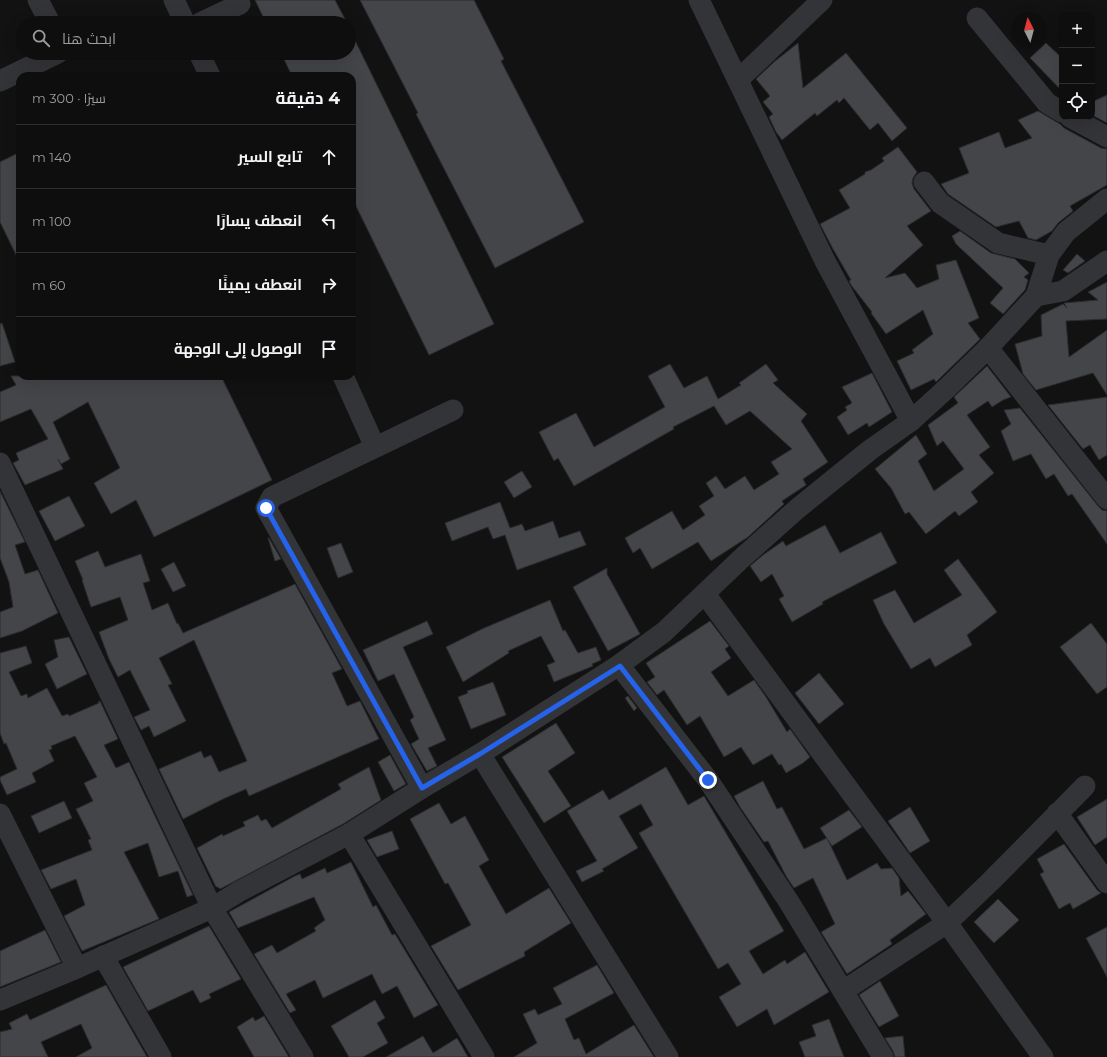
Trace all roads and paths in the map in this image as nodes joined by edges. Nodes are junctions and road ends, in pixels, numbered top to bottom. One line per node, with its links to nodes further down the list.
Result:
1 (38, 0): 6 (street)
2 (174, 0): 7 (street)
3 (698, 0): 15 (street)
4 (822, 0): 15 (street)
5 (240, 4): 8 (street)
6 (46, 16)
7 (181, 16)
8 (215, 16)
9 (977, 18): 17 (street)
10 (44, 60): 12 (street)
11 (202, 60): 13 (street)
12 (19, 72)
13 (208, 72)
14 (16, 73): 16 (street)
15 (738, 80): 28 (street)
16 (0, 81)
17 (1059, 110)
18 (1076, 120): 19 (street)
19 (1107, 137)
20 (924, 182): 22 (street)
21 (1107, 199): 22 (street)
22 (1049, 255): 24 (street)
23 (1107, 261): 24 (street)
24 (1036, 296): 25 (street)
25 (988, 348): 28 (street); 31 (street)
26 (346, 380): 29 (street)
27 (453, 410): 29 (street)
28 (911, 420): 32 (street)
29 (375, 447): 36 (street)
30 (0, 463): 41 (street)
31 (1107, 499)
32 (705, 594): 33 (street); 42 (street)
33 (620, 666): 34 (street); 45 (street)
34 (480, 754): 36 (street); 50 (street)
35 (1085, 786): 38 (street)
36 (422, 788): 39 (street)
37 (0, 814): 44 (street)
38 (1057, 814): 40 (street); 42 (street)
39 (349, 834): 41 (street); 49 (street)
40 (1107, 883)
41 (212, 908): 43 (street); 48 (street)
42 (947, 923): 45 (street); 52 (street)
43 (103, 956): 44 (street); 47 (street)
44 (77, 968): 46 (street)
45 (843, 991): 51 (street)
46 (0, 1000)
47 (160, 1057)
48 (303, 1057)
49 (484, 1057)
50 (668, 1057)
51 (883, 1057)
52 (1043, 1057)

